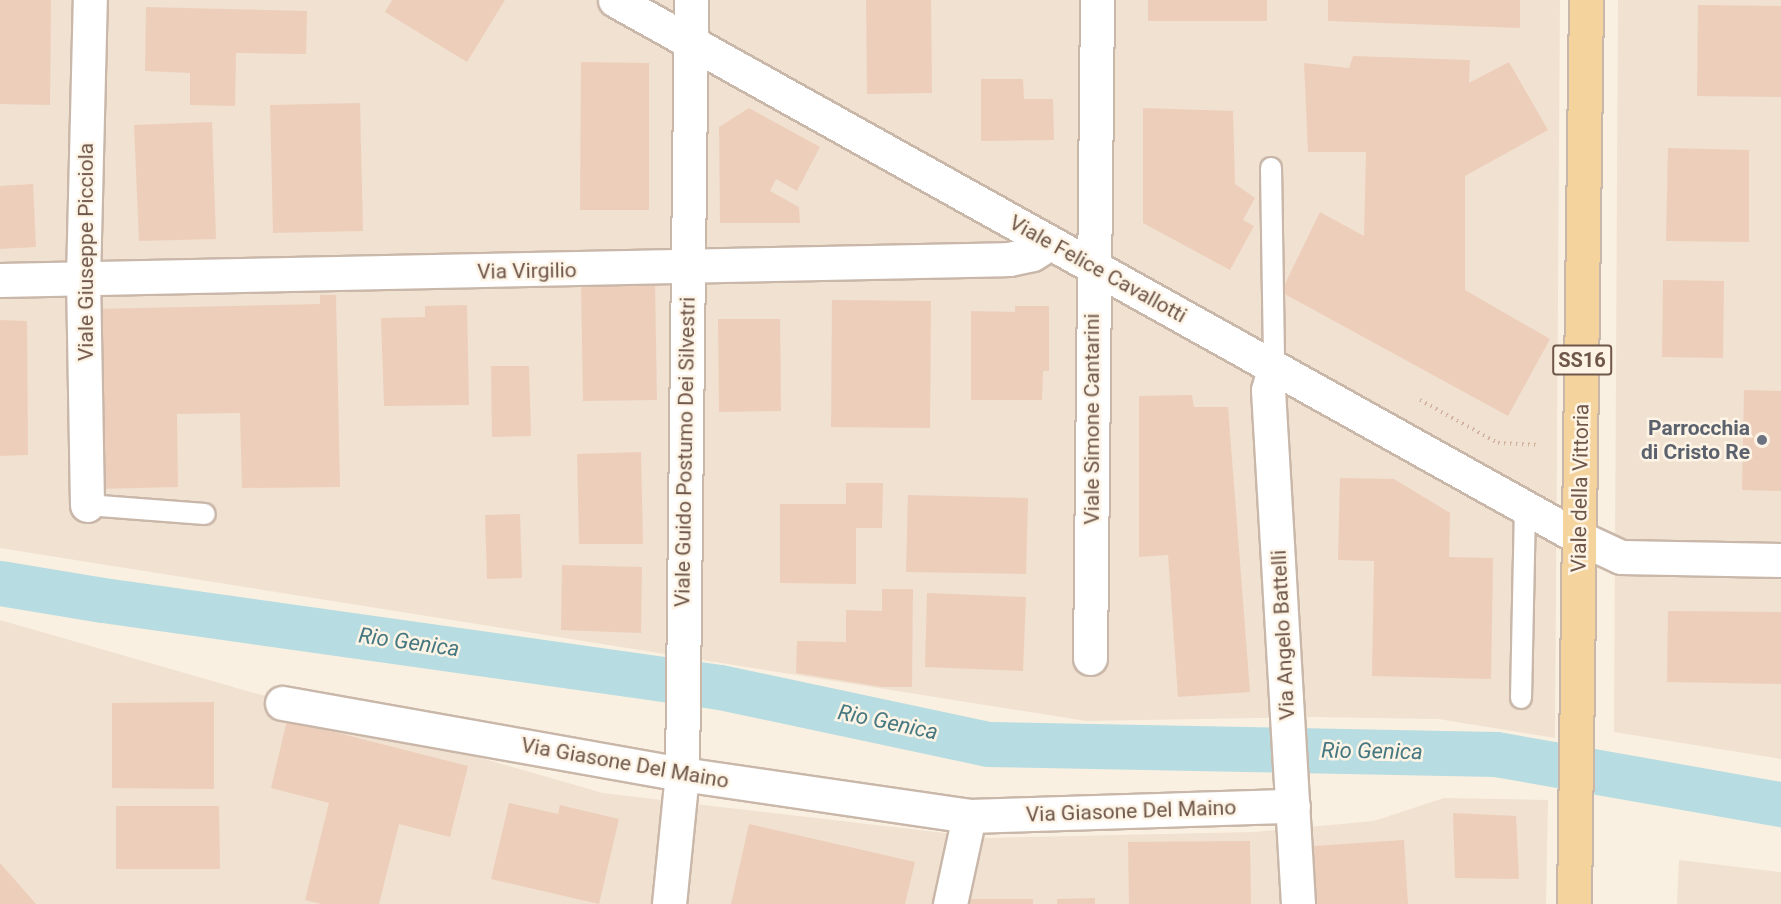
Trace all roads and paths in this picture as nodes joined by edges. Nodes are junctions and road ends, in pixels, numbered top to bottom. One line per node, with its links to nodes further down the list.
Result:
1 (90, 0): 11 (street, Viale Giuseppe Picciola)
2 (615, 0): 6 (street, Viale Felice Cavallotti)
3 (691, 0): 6 (street, Viale Guido Postumo Dei Silvestri)
4 (1097, 0): 9 (street, Viale Simone Cantarini)
5 (1586, 0): 19 (main road, Viale della Vittoria / SS16)
6 (690, 42): 8 (street, Viale Felice Cavallotti); 10 (street, Viale Guido Postumo Dei Silvestri)
7 (1271, 168): 13 (lane)
8 (1050, 243): 9 (street, Viale Felice Cavallotti); 10 (street, Via Virgilio)
9 (1093, 267): 13 (street, Viale Felice Cavallotti); 21 (street, Viale Simone Cantarini)
10 (687, 268): 11 (street, Via Virgilio); 24 (street, Viale Guido Postumo Dei Silvestri)
11 (83, 279): 12 (street, Via Virgilio); 16 (street, Viale Giuseppe Picciola)
12 (0, 280)
13 (1274, 368): 17 (street, Viale Felice Cavallotti); 25 (street, Via Angelo Battelli)
14 (1416, 398): 15 (path)
15 (1538, 445)
16 (87, 505): 18 (lane)
17 (1525, 507): 19 (street, Viale Felice Cavallotti); 22 (lane)
18 (205, 514)
19 (1580, 538): 20 (street, Viale Felice Cavallotti); 30 (main road, Viale della Vittoria / SS16)
20 (1781, 560)
21 (1090, 658)
22 (1521, 698)
23 (282, 704): 24 (street, Via Giasone Del Maino)
24 (682, 774): 26 (street, Via Giasone Del Maino); 27 (street, Viale Guido Postumo Dei Silvestri)
25 (1293, 806): 26 (street, Via Giasone Del Maino); 29 (street, Via Angelo Battelli)
26 (969, 816): 28 (street)
27 (669, 904)
28 (950, 904)
29 (1298, 904)
30 (1574, 904)

